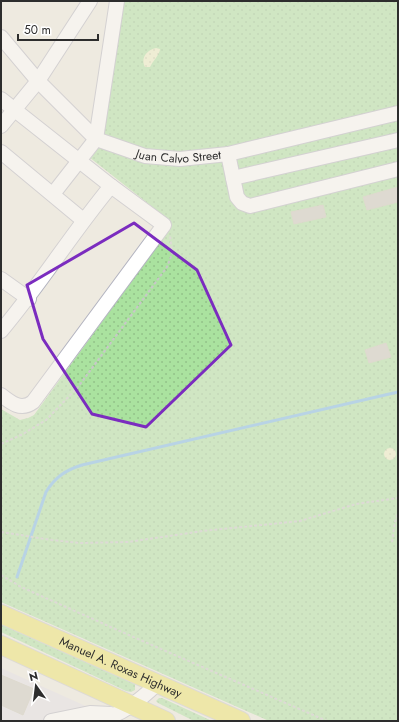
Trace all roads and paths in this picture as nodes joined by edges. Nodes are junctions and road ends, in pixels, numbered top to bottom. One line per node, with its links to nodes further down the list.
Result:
1 (90, 1): 4 (street)
2 (117, 1): 9 (street)
3 (1, 37): 4 (street, Juan Calvo Street)
4 (38, 81): 6 (street); 9 (street, Juan Calvo Street)
5 (1, 99): 6 (street)
6 (14, 109): 8 (street); 13 (street)
7 (398, 113): 12 (street, Juan Calvo Street)
8 (1, 126)
9 (96, 139): 12 (street, Juan Calvo Street); 13 (street)
10 (398, 140): 15 (street)
11 (1, 152): 17 (street)
12 (228, 154): 15 (street)
13 (79, 160): 16 (street); 17 (street)
14 (398, 169): 15 (street)
15 (233, 178)
16 (111, 186): 18 (street); 19 (street)
17 (53, 194): 18 (street)
18 (83, 220): 21 (street)
19 (164, 225): 23 (street); 24 (path)
20 (1, 278): 21 (street)
21 (29, 299): 22 (street)
22 (1, 331)
23 (1, 395)
24 (1, 444)
25 (398, 498): 27 (path)
26 (398, 513): 28 (path)
27 (1, 532)
28 (392, 542)
29 (1, 575): 38 (path)
30 (1, 614): 32 (main road, Manuel A. Roxas Highway)
31 (1, 645): 33 (main road)
32 (156, 684): 33 (street); 37 (main road, Manuel A. Roxas Highway)
33 (124, 710): 34 (street); 35 (street); 36 (main road)
34 (51, 721)
35 (98, 721)
36 (166, 721)
37 (241, 721)
38 (327, 721)

